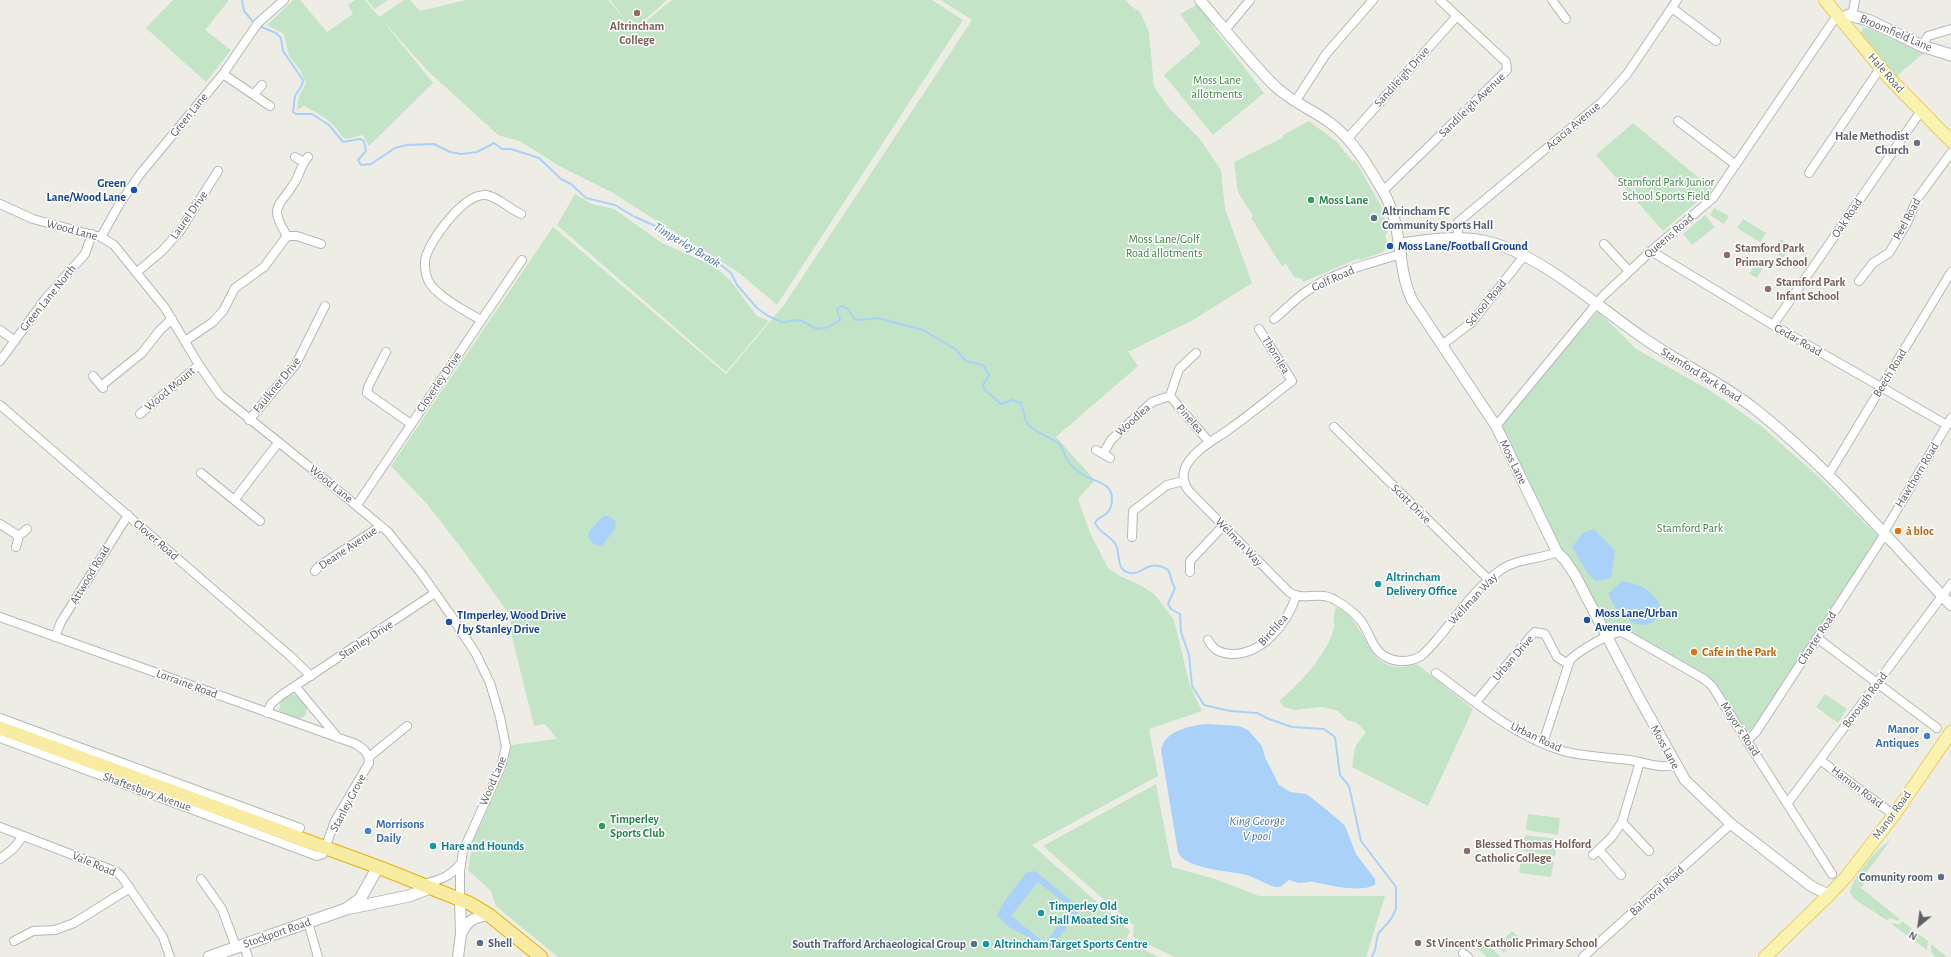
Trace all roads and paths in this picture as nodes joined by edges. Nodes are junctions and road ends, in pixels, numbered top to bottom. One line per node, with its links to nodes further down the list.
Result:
1 (284, 0): 20 (street, Green Lane)
2 (1200, 0): 15 (street, Moss Lane)
3 (1250, 0): 15 (street)
4 (1372, 0): 23 (street)
5 (1440, 0): 11 (street, Sandileigh Avenue)
6 (1552, 0): 13 (street)
7 (1677, 0): 10 (street, Acacia Avenue)
8 (1825, 0): 12 (main road, Hale Road)
9 (1855, 0): 12 (street)
10 (1672, 8): 16 (street); 40 (street, Acacia Avenue)
11 (1456, 16): 27 (street, Sandileigh Drive); 34 (street, Sandileigh Avenue)
12 (1844, 16): 17 (main road, Broomfield Lane); 19 (main road, Hale Road); 31 (street, Queens Road)
13 (1566, 19)
14 (1951, 29): 17 (street)
15 (1226, 30): 23 (street, Moss Lane)
16 (1716, 42)
17 (1922, 46): 18 (main road, Broomfield Lane)
18 (1951, 55)
19 (1881, 68): 25 (main road, Hale Road); 33 (street)
20 (222, 74): 22 (street); 39 (street, Green Lane)
21 (262, 85): 22 (street)
22 (254, 94): 24 (street)
23 (1295, 102): 27 (street, Moss Lane)
24 (270, 106)
25 (1921, 111): 28 (main road, Hale Road); 57 (street, Oak Road)
26 (1678, 121): 31 (street)
27 (1348, 138): 34 (street, Moss Lane)
28 (1951, 141)
29 (1951, 153): 51 (street, Peel Road)
30 (295, 157): 38 (street)
31 (1736, 165): 44 (street, Queens Road)
32 (218, 171): 49 (street, Laurel Drive)
33 (1809, 173)
34 (1383, 191): 42 (street, Moss Lane)
35 (0, 204): 37 (street, Wood Lane)
36 (521, 214): 56 (street)
37 (92, 234): 39 (street, Wood Lane); 60 (street, Green Lane North)
38 (287, 236): 41 (street); 61 (street)
39 (101, 237): 49 (street, Wood Lane)
40 (1458, 238): 42 (street, Stamford Park Road); 46 (street, Stamford Park Road)
41 (321, 244)
42 (1400, 244): 45 (street, Moss Lane)
43 (1604, 244): 48 (street)
44 (1651, 251): 48 (street, Queens Road); 57 (street, Cedar Road)
45 (1402, 254): 55 (street, Golf Road); 62 (street, Moss Lane)
46 (1524, 256): 52 (street, Stamford Park Road); 62 (street, School Road)
47 (522, 260): 56 (street, Cloverley Drive)
48 (1629, 271): 52 (street, Queens Road)
49 (137, 272): 54 (street, Wood Lane)
50 (1951, 272): 68 (street, Beech Road)
51 (1859, 281)
52 (1597, 304): 75 (street, Queens Road); 81 (street, Stamford Park Road)
53 (325, 306): 72 (street, Faulkner Drive)
54 (172, 319): 61 (street, Wood Lane); 67 (street)
55 (1274, 319)
56 (481, 320): 74 (street, Cloverley Drive)
57 (1773, 325): 68 (street, Cedar Road)
58 (1259, 329): 78 (street, Thornlea)
59 (0, 330): 60 (street)
60 (15, 341): 65 (street, Green Lane North)
61 (185, 341): 66 (street, Wood Lane)
62 (1442, 345): 75 (street, Moss Lane)
63 (386, 352): 74 (street)
64 (1196, 353): 69 (street)
65 (0, 361)
66 (199, 365): 71 (street, Wood Mount); 72 (street, Wood Lane)
67 (93, 376)
68 (1882, 387): 73 (street, Cedar Road); 81 (street, Beech Road)
69 (1170, 396): 78 (street, Pinelea); 79 (street, Woodlea)
70 (2, 411): 85 (street, Clover Road)
71 (140, 414)
72 (249, 420): 77 (street, Wood Lane)
73 (1949, 421): 91 (street, Hawthorn Road)
74 (411, 424): 84 (street, Cloverley Drive)
75 (1496, 426): 95 (street, Moss Lane)
76 (1334, 427): 98 (street, Scott Drive)
77 (278, 442): 83 (street); 84 (street, Wood Lane)
78 (1209, 442): 82 (street)
79 (1103, 454)
80 (202, 473): 83 (street)
81 (1829, 474): 91 (street, Stamford Park Road)
82 (1184, 480): 89 (street, Welman Way); 93 (street)
83 (234, 499): 86 (street)
84 (357, 505): 88 (street, Wood Lane)
85 (128, 515): 105 (street, Attwood Road); 111 (street, Clover Road)
86 (260, 521)
87 (0, 524): 92 (street)
88 (381, 526): 96 (street, Deane Avenue); 100 (street, Wood Lane)
89 (1223, 526): 97 (street); 101 (street, Welman Way)
90 (27, 529): 92 (street)
91 (1884, 533): 102 (street, Stamford Park Road); 107 (street, Charter Road)
92 (19, 536): 94 (street)
93 (1132, 536)
94 (16, 547)
95 (1556, 552): 98 (street, Wellman Way); 106 (street, Moss Lane)
96 (315, 571)
97 (1190, 572)
98 (1488, 580): 101 (street, Wellman Way)
99 (1951, 584): 102 (street, Borough Road)
100 (435, 593): 111 (street, Stanley Drive); 140 (street, Wood Lane)
101 (1296, 596): 108 (street, Birchlea)
102 (1942, 596): 103 (street, Stamford Park Road); 112 (street, Borough Road)
103 (1951, 605)
104 (0, 617): 105 (street, Lorraine Road)
105 (55, 637): 115 (street, Lorraine Road)
106 (1606, 637): 109 (street, Mayor's Road); 123 (street, Mayor's Road); 128 (street, Moss Lane)
107 (1817, 638): 112 (street); 123 (street, Charter Road)
108 (1208, 640)
109 (1568, 664): 114 (street, Urban Drive); 124 (street)
110 (1436, 673): 114 (street, Urban Road)
111 (311, 676): 113 (street, Stanley Drive)
112 (1878, 683): 119 (street); 126 (street, Borough Road)
113 (295, 686): 115 (street, Stanley Drive); 122 (street)
114 (1476, 702): 124 (street, Urban Road)
115 (267, 713): 122 (street, Lorraine Road)
116 (0, 718): 133 (street, Shaftesbury Avenue)
117 (408, 726): 125 (street)
118 (0, 728): 133 (highway, Shaftesbury Avenue)
119 (1937, 728)
120 (1951, 732): 130 (main road, Manor Road)
121 (0, 738): 135 (street, Shaftesbury Avenue)
122 (338, 738): 125 (street, Lorraine Road)
123 (1747, 741): 129 (street, Mayor's Road)
124 (1543, 743): 127 (street, Urban Road)
125 (369, 757): 137 (street, Stanley Grove)
126 (1820, 760): 129 (street, Borough Road); 130 (street, Hamon Road)
127 (1640, 762): 128 (street, Urban Road); 131 (street)
128 (1675, 764): 132 (street, Moss Lane)
129 (1787, 804): 142 (street, Mayor's Road)
130 (1894, 815): 147 (main road, Manor Road)
131 (1622, 822): 138 (street); 143 (street)
132 (1731, 824): 147 (street, Moss Lane); 161 (street, Balmoral Road)
133 (277, 825): 135 (highway, Shaftesbury Avenue)
134 (0, 827): 136 (street, Vale Road)
135 (295, 835): 137 (highway, Shaftesbury Avenue)
136 (23, 836): 139 (street); 146 (street, Vale Road)
137 (326, 848): 141 (highway, Shaftesbury Avenue)
138 (1649, 851)
139 (0, 859)
140 (461, 863): 145 (street); 148 (street, Wood Lane)
141 (378, 867): 145 (highway); 149 (main road, Stockport Road)
142 (1832, 874)
143 (1621, 875)
144 (201, 879): 154 (street)
145 (426, 886): 148 (highway); 149 (main road, Stockport Road)
146 (130, 888): 153 (street); 155 (street, Vale Road)
147 (1829, 895): 162 (main road, Manor Road)
148 (460, 899): 150 (highway); 152 (street)
149 (346, 909): 151 (main road, Stockport Road)
150 (489, 915): 152 (street); 160 (highway)
151 (308, 922): 154 (main road, Stockport Road); 158 (street)
152 (461, 934): 159 (street)
153 (14, 940)
154 (239, 945): 156 (main road, Stockport Road); 157 (street)
155 (170, 957)
156 (209, 957)
157 (248, 957)
158 (318, 957)
159 (458, 957)
160 (542, 957)
161 (1583, 957)
162 (1765, 957)

